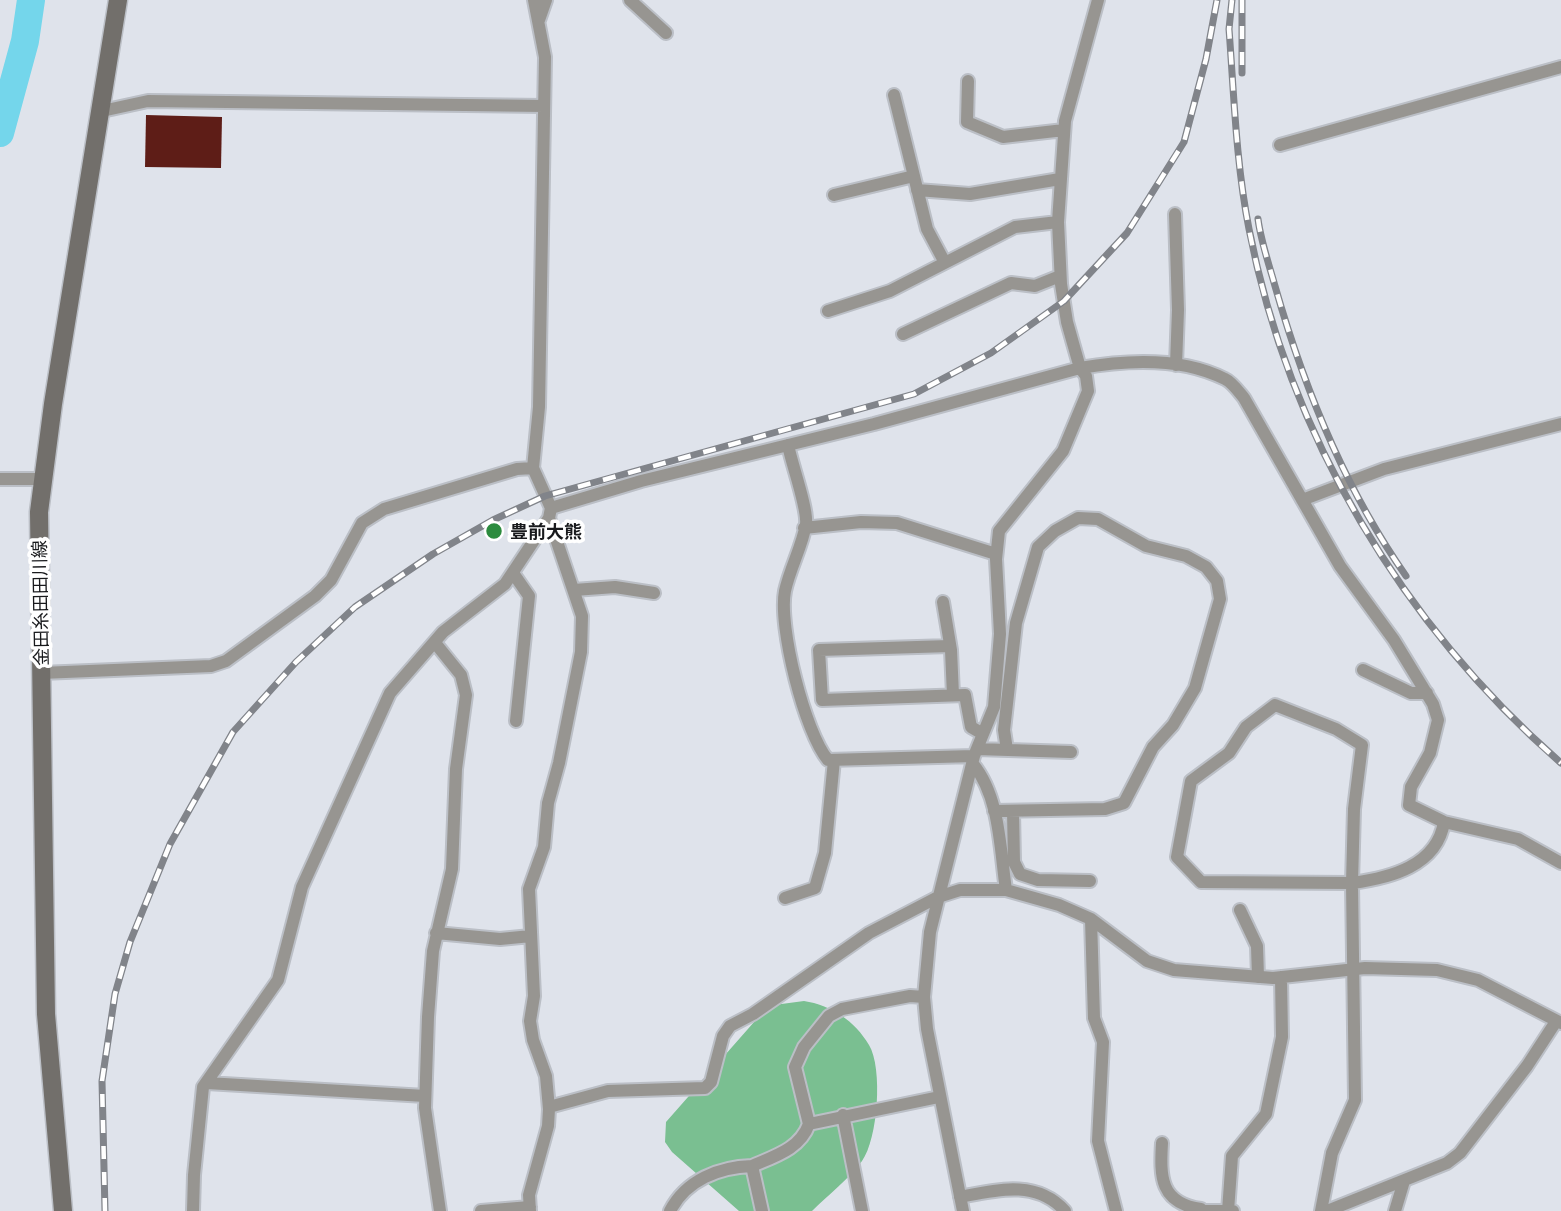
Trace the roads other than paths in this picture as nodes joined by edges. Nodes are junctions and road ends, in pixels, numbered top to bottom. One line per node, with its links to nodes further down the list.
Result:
1 (118, 0): 12 (main road, 金田糸田田川線)
2 (534, 0): 6 (street)
3 (546, 0): 6 (street)
4 (630, 0): 7 (street)
5 (1097, 0): 13 (street)
6 (539, 21): 11 (street)
7 (666, 33)
8 (1561, 67): 14 (street)
9 (968, 81): 13 (street)
10 (894, 95): 15 (street)
11 (544, 106): 12 (street); 29 (street)
12 (102, 111): 31 (main road, 金田糸田田川線)
13 (1064, 130): 16 (street)
14 (1280, 145)
15 (914, 176): 17 (street); 18 (street)
16 (1060, 179): 17 (street); 20 (street)
17 (918, 190): 21 (street)
18 (834, 195)
19 (1175, 215): 25 (street)
20 (1058, 222): 21 (street); 22 (street)
21 (944, 261): 23 (street)
22 (1060, 276): 24 (street); 26 (street)
23 (828, 311)
24 (903, 334)
25 (1176, 365): 26 (street); 32 (street)
26 (1080, 368): 28 (street); 35 (street)
27 (1561, 424): 32 (street)
28 (789, 445): 33 (street); 34 (street)
29 (533, 468): 33 (street); 43 (street)
30 (0, 479): 31 (street)
31 (37, 479): 43 (main road, 金田糸田田川線)
32 (1302, 500): 44 (street)
33 (550, 513): 36 (street); 37 (street)
34 (804, 528): 35 (street); 51 (street)
35 (996, 554): 47 (street)
36 (513, 573): 40 (street); 46 (street)
37 (574, 590): 38 (street); 64 (street)
38 (654, 593)
39 (943, 602): 41 (street)
40 (436, 644): 63 (street); 70 (street)
41 (950, 646): 45 (street); 45 (street)
42 (1363, 670): 44 (street)
43 (41, 673): 82 (main road, 金田糸田田川線)
44 (1427, 693): 54 (street)
45 (953, 695): 47 (street)
46 (516, 721)
47 (983, 734): 50 (street)
48 (1007, 750): 49 (street); 50 (street); 53 (street)
49 (1070, 751)
50 (975, 756): 51 (street); 52 (street); 59 (street)
51 (834, 760): 60 (street)
52 (994, 811): 53 (street); 58 (street)
53 (1013, 811): 56 (street)
54 (1444, 822): 55 (street); 57 (street)
55 (1561, 863)
56 (1090, 881)
57 (1352, 883): 57 (street); 65 (street)
58 (1006, 890): 59 (street); 62 (street)
59 (938, 897): 68 (street); 73 (street)
60 (785, 898)
61 (1240, 910): 66 (street)
62 (1091, 919): 66 (street); 91 (street)
63 (436, 933): 64 (street); 71 (street)
64 (531, 936): 73 (street)
65 (1352, 970): 67 (street); 69 (street); 93 (street)
66 (1258, 977): 67 (street)
67 (1281, 977): 92 (street)
68 (924, 997): 72 (street); 75 (street)
69 (1558, 1023): 78 (street)
70 (207, 1083): 71 (street); 83 (street)
71 (425, 1096): 84 (street)
72 (939, 1097): 74 (street); 79 (street)
73 (549, 1107): 80 (street)
74 (843, 1115): 75 (street); 88 (street)
75 (809, 1124): 77 (street)
76 (1163, 1143): 81 (street)
77 (752, 1166): 86 (street); 87 (street)
78 (1404, 1181): 94 (street); 95 (street)
79 (960, 1196): 89 (street); 90 (street)
80 (530, 1209): 85 (street)
81 (1199, 1210): 92 (street)
82 (64, 1211)
83 (193, 1211)
84 (440, 1211)
85 (481, 1211)
86 (670, 1211)
87 (762, 1211)
88 (862, 1211)
89 (963, 1211)
90 (1065, 1211)
91 (1116, 1211)
92 (1231, 1211)
93 (1321, 1211)
94 (1327, 1211)
95 (1395, 1211)

